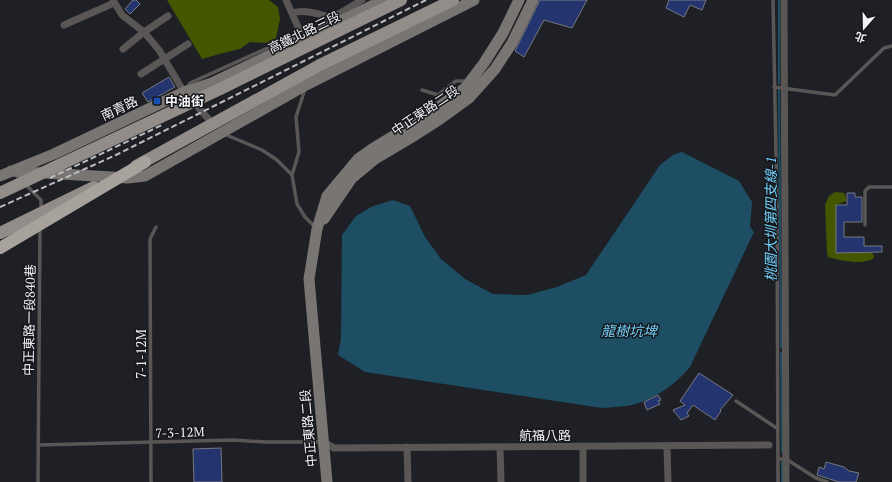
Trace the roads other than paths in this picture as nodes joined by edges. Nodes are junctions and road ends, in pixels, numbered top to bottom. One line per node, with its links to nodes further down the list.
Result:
1 (286, 0): 14 (street)
2 (384, 0): 12 (main road, 高鐵北路三段)
3 (401, 0): 29 (main road, 高鐵北路三段)
4 (453, 0): 34 (main road, bridge)
5 (474, 0): 25 (main road)
6 (509, 0): 13 (main road)
7 (519, 0): 13 (main road, 中正東路二段)
8 (532, 0): 24 (main road, 中正東路二段)
9 (773, 0): 27 (lane)
10 (784, 0): 28 (street)
11 (113, 2): 16 (street); 17 (street)
12 (368, 2): 14 (street); 18 (main road, 高鐵北路三段)
13 (514, 11): 24 (main road, 中正東路二段)
14 (292, 13): 18 (street)
15 (168, 16): 17 (street)
16 (64, 25)
17 (144, 32): 21 (street); 22 (street)
18 (302, 36): 26 (main road, 南青路); 31 (lane)
19 (188, 44): 22 (street)
20 (892, 46): 28 (lane)
21 (123, 49)
22 (165, 58): 23 (street); 31 (street)
23 (141, 74)
24 (474, 84): 30 (lane); 43 (main road, 中正東路二段)
25 (306, 85): 33 (main road, 南青路); 37 (lane)
26 (200, 87): 31 (main road, 南青路); 32 (main road)
27 (774, 87): 28 (lane); 47 (lane)
28 (784, 88): 46 (street)
29 (220, 89): 40 (main road, 南青路, bridge)
30 (422, 90)
31 (184, 92): 32 (street); 35 (main road, 南青路)
32 (194, 103): 33 (street)
33 (221, 132): 35 (main road, 南青路); 37 (lane)
34 (145, 162): 44 (main road, bridge); 45 (highway, bridge)
35 (32, 167): 36 (main road, 南青路)
36 (11, 170): 38 (main road); 52 (lane, 中正東路一段840巷)
37 (292, 175): 43 (lane)
38 (0, 176)
39 (892, 187): 41 (lane)
40 (0, 193)
41 (865, 225)
42 (156, 227): 51 (lane, 7-1-12M)
43 (317, 229): 50 (main road, 中正東路二段)
44 (0, 232)
45 (0, 248)
46 (785, 349): 47 (lane); 59 (street)
47 (777, 350): 49 (lane)
48 (736, 401): 49 (lane)
49 (778, 429): 58 (lane)
50 (324, 442): 51 (lane, 7-3-12M); 57 (street, 航福八路); 62 (main road, 中正東路二段)
51 (151, 443): 52 (lane, 7-3-12M); 61 (lane, 7-1-12M)
52 (38, 445): 60 (lane, 中正東路一段840巷)
53 (769, 445): 55 (street, 航福八路)
54 (583, 446): 55 (street, 航福八路); 56 (street, 航福八路); 65 (street)
55 (667, 446): 66 (street)
56 (500, 447): 57 (street, 航福八路); 64 (street)
57 (407, 448): 63 (street)
58 (778, 459): 59 (lane); 67 (lane)
59 (786, 459): 68 (street); 69 (lane)
60 (38, 482)
61 (151, 482)
62 (327, 482)
63 (408, 482)
64 (501, 482)
65 (583, 482)
66 (668, 482)
67 (778, 482)
68 (786, 482)
69 (827, 482)

